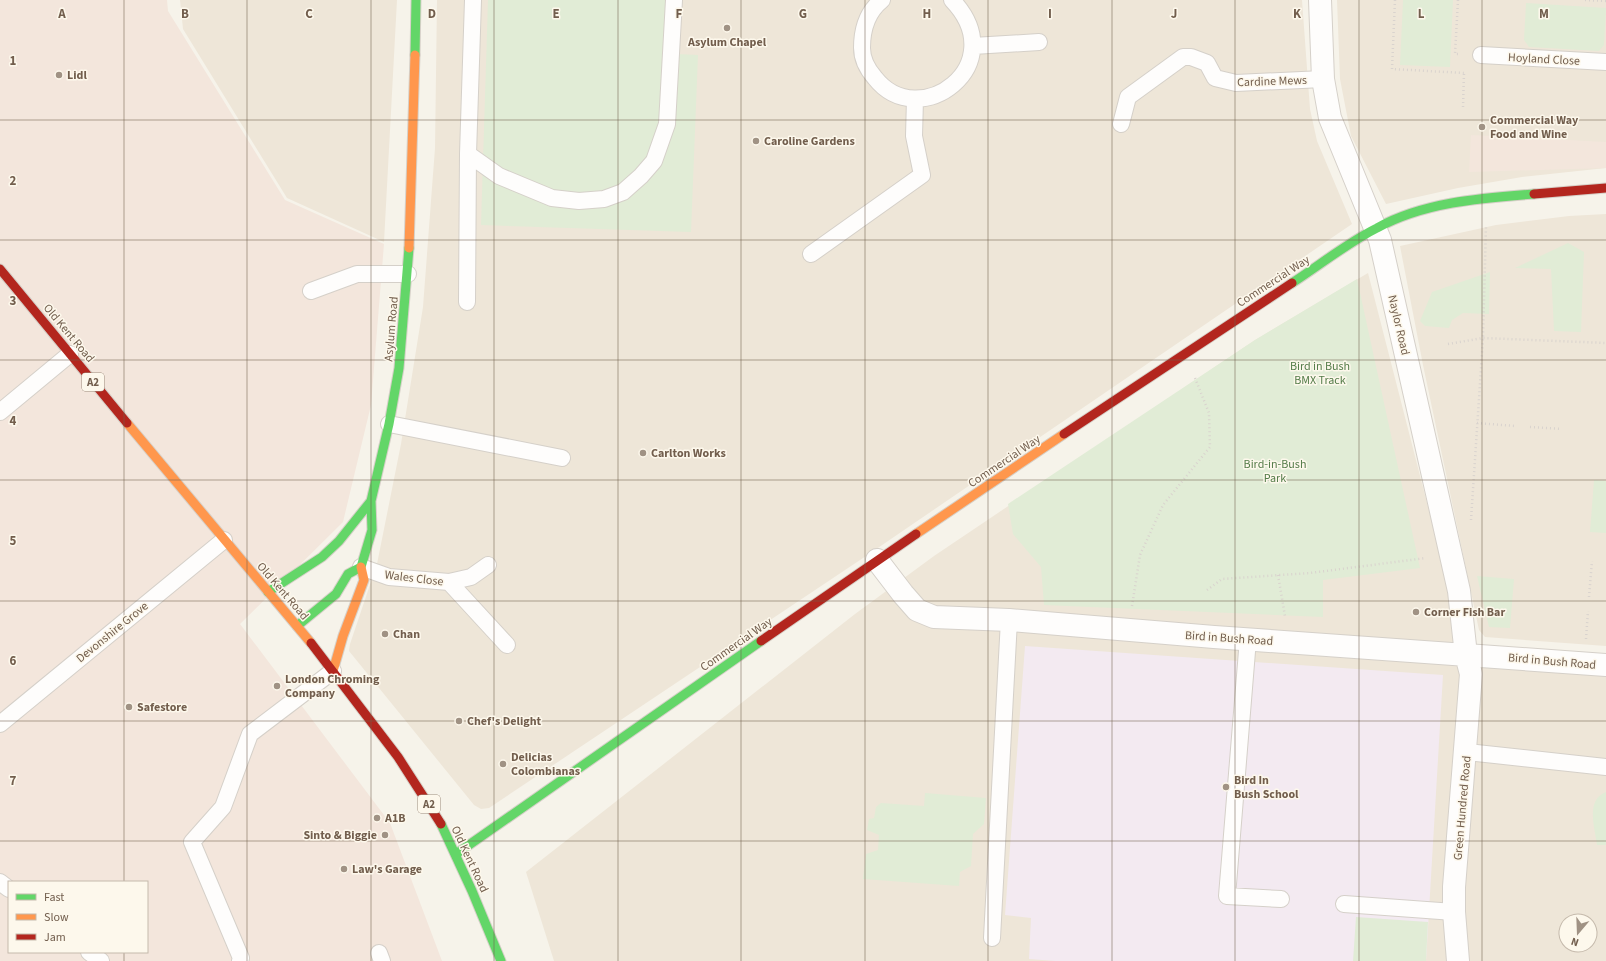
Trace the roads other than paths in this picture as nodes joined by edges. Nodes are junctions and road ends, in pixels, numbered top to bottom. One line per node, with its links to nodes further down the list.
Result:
1 (416, 0): 19 (main road, Asylum Road)
2 (474, 0): 14 (lane)
3 (674, 0): 14 (lane)
4 (882, 0): 12 (lane)
5 (952, 0): 8 (lane)
6 (1320, 0): 11 (street, Naylor Road)
7 (1039, 42): 8 (lane)
8 (973, 46): 12 (lane)
9 (1473, 55): 10 (lane, Hoyland Close)
10 (1606, 62)
11 (1323, 79): 13 (lane, Cardine Mews); 16 (street, Naylor Road)
12 (915, 99): 17 (lane)
13 (1121, 124)
14 (468, 154): 21 (lane)
15 (1606, 188): 16 (main road, Commercial Way)
16 (1376, 228): 28 (main road, Commercial Way); 37 (street, Naylor Road)
17 (811, 254)
18 (0, 269): 22 (main road, Old Kent Road / A2)
19 (408, 274): 20 (lane); 24 (main road, Asylum Road)
20 (311, 291)
21 (468, 302)
22 (70, 354): 23 (lane); 27 (main road, Old Kent Road / A2)
23 (0, 412)
24 (389, 424): 25 (lane); 26 (main road, Asylum Road)
25 (562, 458)
26 (371, 501): 30 (main road, Asylum Road); 32 (main road)
27 (224, 540): 32 (main road, Old Kent Road / A2); 40 (lane, Devonshire Grove)
28 (877, 560): 33 (street, Bird in Bush Road); 43 (main road, Commercial Way)
29 (488, 565): 31 (lane, Wales Close)
30 (361, 567): 31 (lane, Wales Close); 34 (main road); 39 (main road, Asylum Road)
31 (449, 582): 36 (lane)
32 (268, 592): 34 (main road, Old Kent Road / A2)
33 (1009, 620): 35 (street, Bird in Bush Road); 49 (lane)
34 (297, 626): 39 (main road, Old Kent Road / A2)
35 (1248, 639): 37 (street, Bird in Bush Road); 46 (lane)
36 (507, 645)
37 (1466, 655): 38 (street, Bird in Bush Road); 41 (street, Green Hundred Road)
38 (1606, 665)
39 (333, 671): 43 (main road, Old Kent Road / A2); 52 (lane)
40 (0, 724)
41 (1467, 752): 42 (lane); 48 (street, Green Hundred Road)
42 (1606, 767)
43 (456, 854): 53 (main road, Old Kent Road / A2)
44 (0, 882): 45 (lane)
45 (8, 888)
46 (1281, 899)
47 (1344, 904): 48 (lane)
48 (1454, 912): 54 (street, Green Hundred Road)
49 (992, 938)
50 (90, 953): 51 (lane)
51 (101, 961)
52 (240, 961)
53 (500, 961)
54 (1458, 961)

